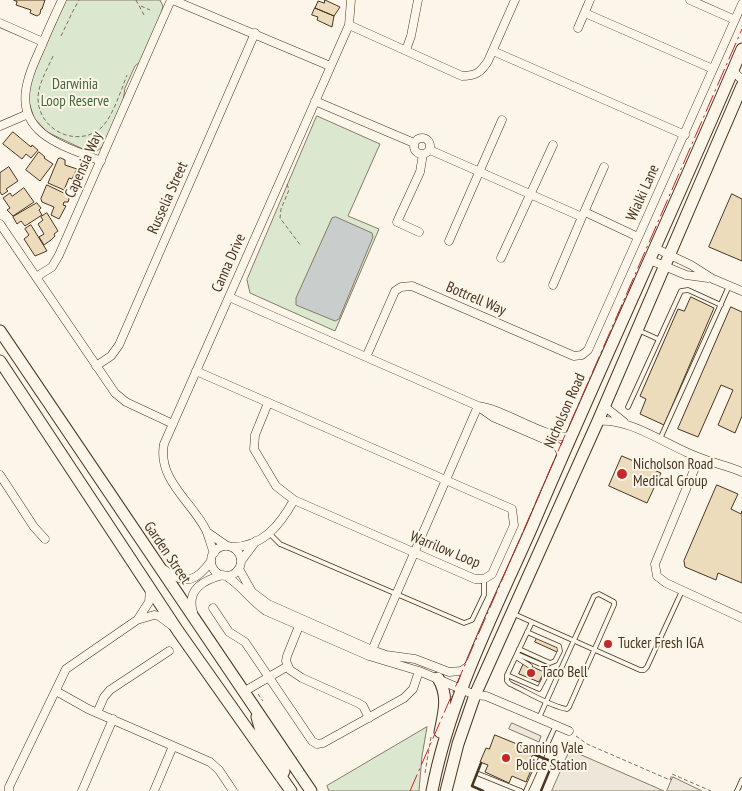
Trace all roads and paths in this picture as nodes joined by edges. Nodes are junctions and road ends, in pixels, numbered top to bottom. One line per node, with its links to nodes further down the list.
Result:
1 (62, 0): 21 (street)
2 (80, 0): 20 (path)
3 (136, 0): 11 (path)
4 (172, 0): 19 (street); 43 (street, Capensia Way)
5 (351, 0): 17 (street, Canna Drive)
6 (418, 0): 23 (street)
7 (515, 0): 24 (street)
8 (590, 0): 13 (street)
9 (690, 0): 15 (street)
10 (742, 4): 15 (street, Wialki Lane)
11 (140, 6): 12 (path); 14 (path)
12 (150, 10)
13 (585, 13): 18 (street); 28 (street)
14 (144, 15)
15 (736, 20): 28 (street, Wialki Lane)
16 (0, 23): 21 (street)
17 (348, 25): 23 (street); 26 (street, Canna Drive)
18 (578, 28)
19 (255, 33): 26 (street); 72 (street, Russelia Street)
20 (61, 36)
21 (43, 42): 34 (street)
22 (742, 49): 27 (main road, Nicholson Road)
23 (406, 50): 24 (street)
24 (493, 51): 38 (street)
25 (53, 56): 37 (path)
26 (330, 66): 33 (street, Canna Drive)
27 (734, 68): 30 (street); 32 (main road, Nicholson Road)
28 (713, 69): 38 (street, Wialki Lane)
29 (127, 75): 37 (path)
30 (742, 80)
31 (741, 91): 32 (street); 55 (main road)
32 (723, 92): 54 (main road, Nicholson Road)
33 (315, 101): 40 (street); 64 (street, Canna Drive)
34 (28, 114): 36 (street); 43 (street)
35 (502, 120): 45 (street)
36 (0, 126)
37 (92, 133): 39 (path)
38 (685, 134): 51 (street, Wialki Lane)
39 (104, 142)
40 (414, 143): 42 (street); 42 (street)
41 (553, 145): 47 (street)
42 (426, 152): 45 (street); 50 (street)
43 (101, 161): 59 (street, Capensia Way)
44 (604, 167): 48 (street)
45 (480, 172): 47 (street); 52 (street)
46 (286, 184): 53 (path)
47 (530, 195): 48 (street); 56 (street)
48 (583, 215): 51 (street); 61 (street)
49 (0, 224): 59 (street)
50 (419, 232)
51 (638, 236): 66 (street, Wialki Lane)
52 (449, 241)
53 (301, 246)
54 (655, 248): 55 (street); 57 (main road, Nicholson Road)
55 (670, 254): 58 (main road); 60 (street)
56 (501, 258)
57 (650, 260): 58 (street); 82 (main road, Nicholson Road)
58 (665, 266): 60 (street); 67 (main road)
59 (36, 278): 72 (street)
60 (713, 279): 62 (street)
61 (553, 285)
62 (729, 286): 63 (street); 65 (lane)
63 (742, 291)
64 (229, 296): 70 (street); 73 (street, Canna Drive)
65 (721, 305): 69 (lane); 83 (lane)
66 (598, 328): 70 (street, Bottrell Way)
67 (637, 330): 69 (lane); 77 (main road)
68 (0, 331): 74 (main road, Garden Street)
69 (658, 339): 78 (lane)
70 (366, 356): 76 (street)
71 (0, 361): 85 (main road)
72 (96, 366): 80 (street)
73 (196, 371): 75 (street, Warrilow Loop); 80 (street, Canna Drive)
74 (44, 398): 85 (main road); 99 (main road, Garden Street)
75 (268, 403): 89 (street, Warrilow Loop); 90 (street, Warrilow Loop)
76 (478, 406): 82 (street); 84 (street); 89 (street)
77 (604, 406): 79 (main road); 81 (street)
78 (628, 406)
79 (598, 421): 81 (street); 107 (main road)
80 (173, 424): 91 (street, Canna Drive)
81 (625, 424): 83 (street)
82 (570, 436): 84 (main road, Nicholson Road)
83 (660, 440): 86 (street)
84 (562, 456): 120 (main road, Nicholson Road)
85 (64, 457): 103 (main road)
86 (699, 458): 87 (street); 104 (street)
87 (742, 472)
88 (0, 475): 93 (street)
89 (446, 480): 97 (street); 102 (street, Warrilow Loop)
90 (294, 500): 92 (street); 97 (street, Warrilow Loop)
91 (206, 530): 95 (street, Canna Drive); 96 (street, Canna Drive)
92 (269, 533): 94 (street); 105 (lane)
93 (46, 539)
94 (256, 541): 95 (street); 100 (street)
95 (229, 547): 96 (street); 100 (street)
96 (214, 553): 98 (street)
97 (415, 553): 102 (street, Warrilow Loop); 105 (street)
98 (212, 561): 99 (street); 101 (street)
99 (157, 565): 110 (main road, Garden Street)
100 (240, 565): 101 (street); 116 (street)
101 (224, 575): 110 (street); 112 (street)
102 (484, 579): 105 (lane)
103 (150, 588): 109 (street); 113 (main road)
104 (682, 590): 108 (street); 117 (lane)
105 (398, 594): 116 (street)
106 (214, 608): 125 (street)
107 (512, 613): 111 (lane); 130 (main road)
108 (742, 618)
109 (137, 620): 113 (street); 128 (street)
110 (194, 620): 129 (main road, Garden Street)
111 (532, 622): 114 (lane); 115 (lane)
112 (299, 626): 121 (street); 123 (street)
113 (178, 631): 144 (main road)
114 (527, 632): 119 (lane); 119 (lane)
115 (574, 640): 117 (lane); 117 (lane); 131 (lane)
116 (372, 650): 120 (street)
117 (594, 650): 131 (lane)
118 (169, 651): 133 (street)
119 (517, 653): 122 (lane); 124 (lane); 124 (lane)
120 (472, 664): 127 (main road, Nicholson Road)
121 (288, 666): 125 (street); 134 (street)
122 (530, 666)
123 (419, 671): 126 (street); 134 (street)
124 (507, 676): 131 (lane)
125 (269, 677): 129 (street); 134 (street)
126 (438, 678): 127 (street); 146 (main road)
127 (461, 689): 130 (street); 146 (main road, Nicholson Road)
128 (56, 691): 133 (street); 149 (street)
129 (245, 691): 132 (main road, Garden Street)
130 (475, 695): 135 (street); 147 (main road)
131 (547, 701): 135 (lane)
132 (254, 707): 144 (main road); 153 (main road, Garden Street)
133 (98, 713): 136 (street)
134 (369, 718)
135 (539, 718): 137 (street)
136 (113, 719): 140 (street); 150 (street)
137 (556, 725): 138 (street); 142 (lane)
138 (569, 731): 156 (path)
139 (431, 735): 146 (path)
140 (173, 746): 148 (street); 151 (street)
141 (537, 746): 142 (lane)
142 (545, 749): 155 (lane)
143 (479, 774): 154 (lane)
144 (281, 777): 152 (main road)
145 (742, 780): 157 (lane)
146 (430, 783)
147 (447, 788)
148 (230, 790)
149 (9, 791)
150 (82, 791)
151 (154, 791)
152 (290, 791)
153 (311, 791)
154 (521, 791)
155 (526, 791)
156 (711, 791)
157 (737, 791)

